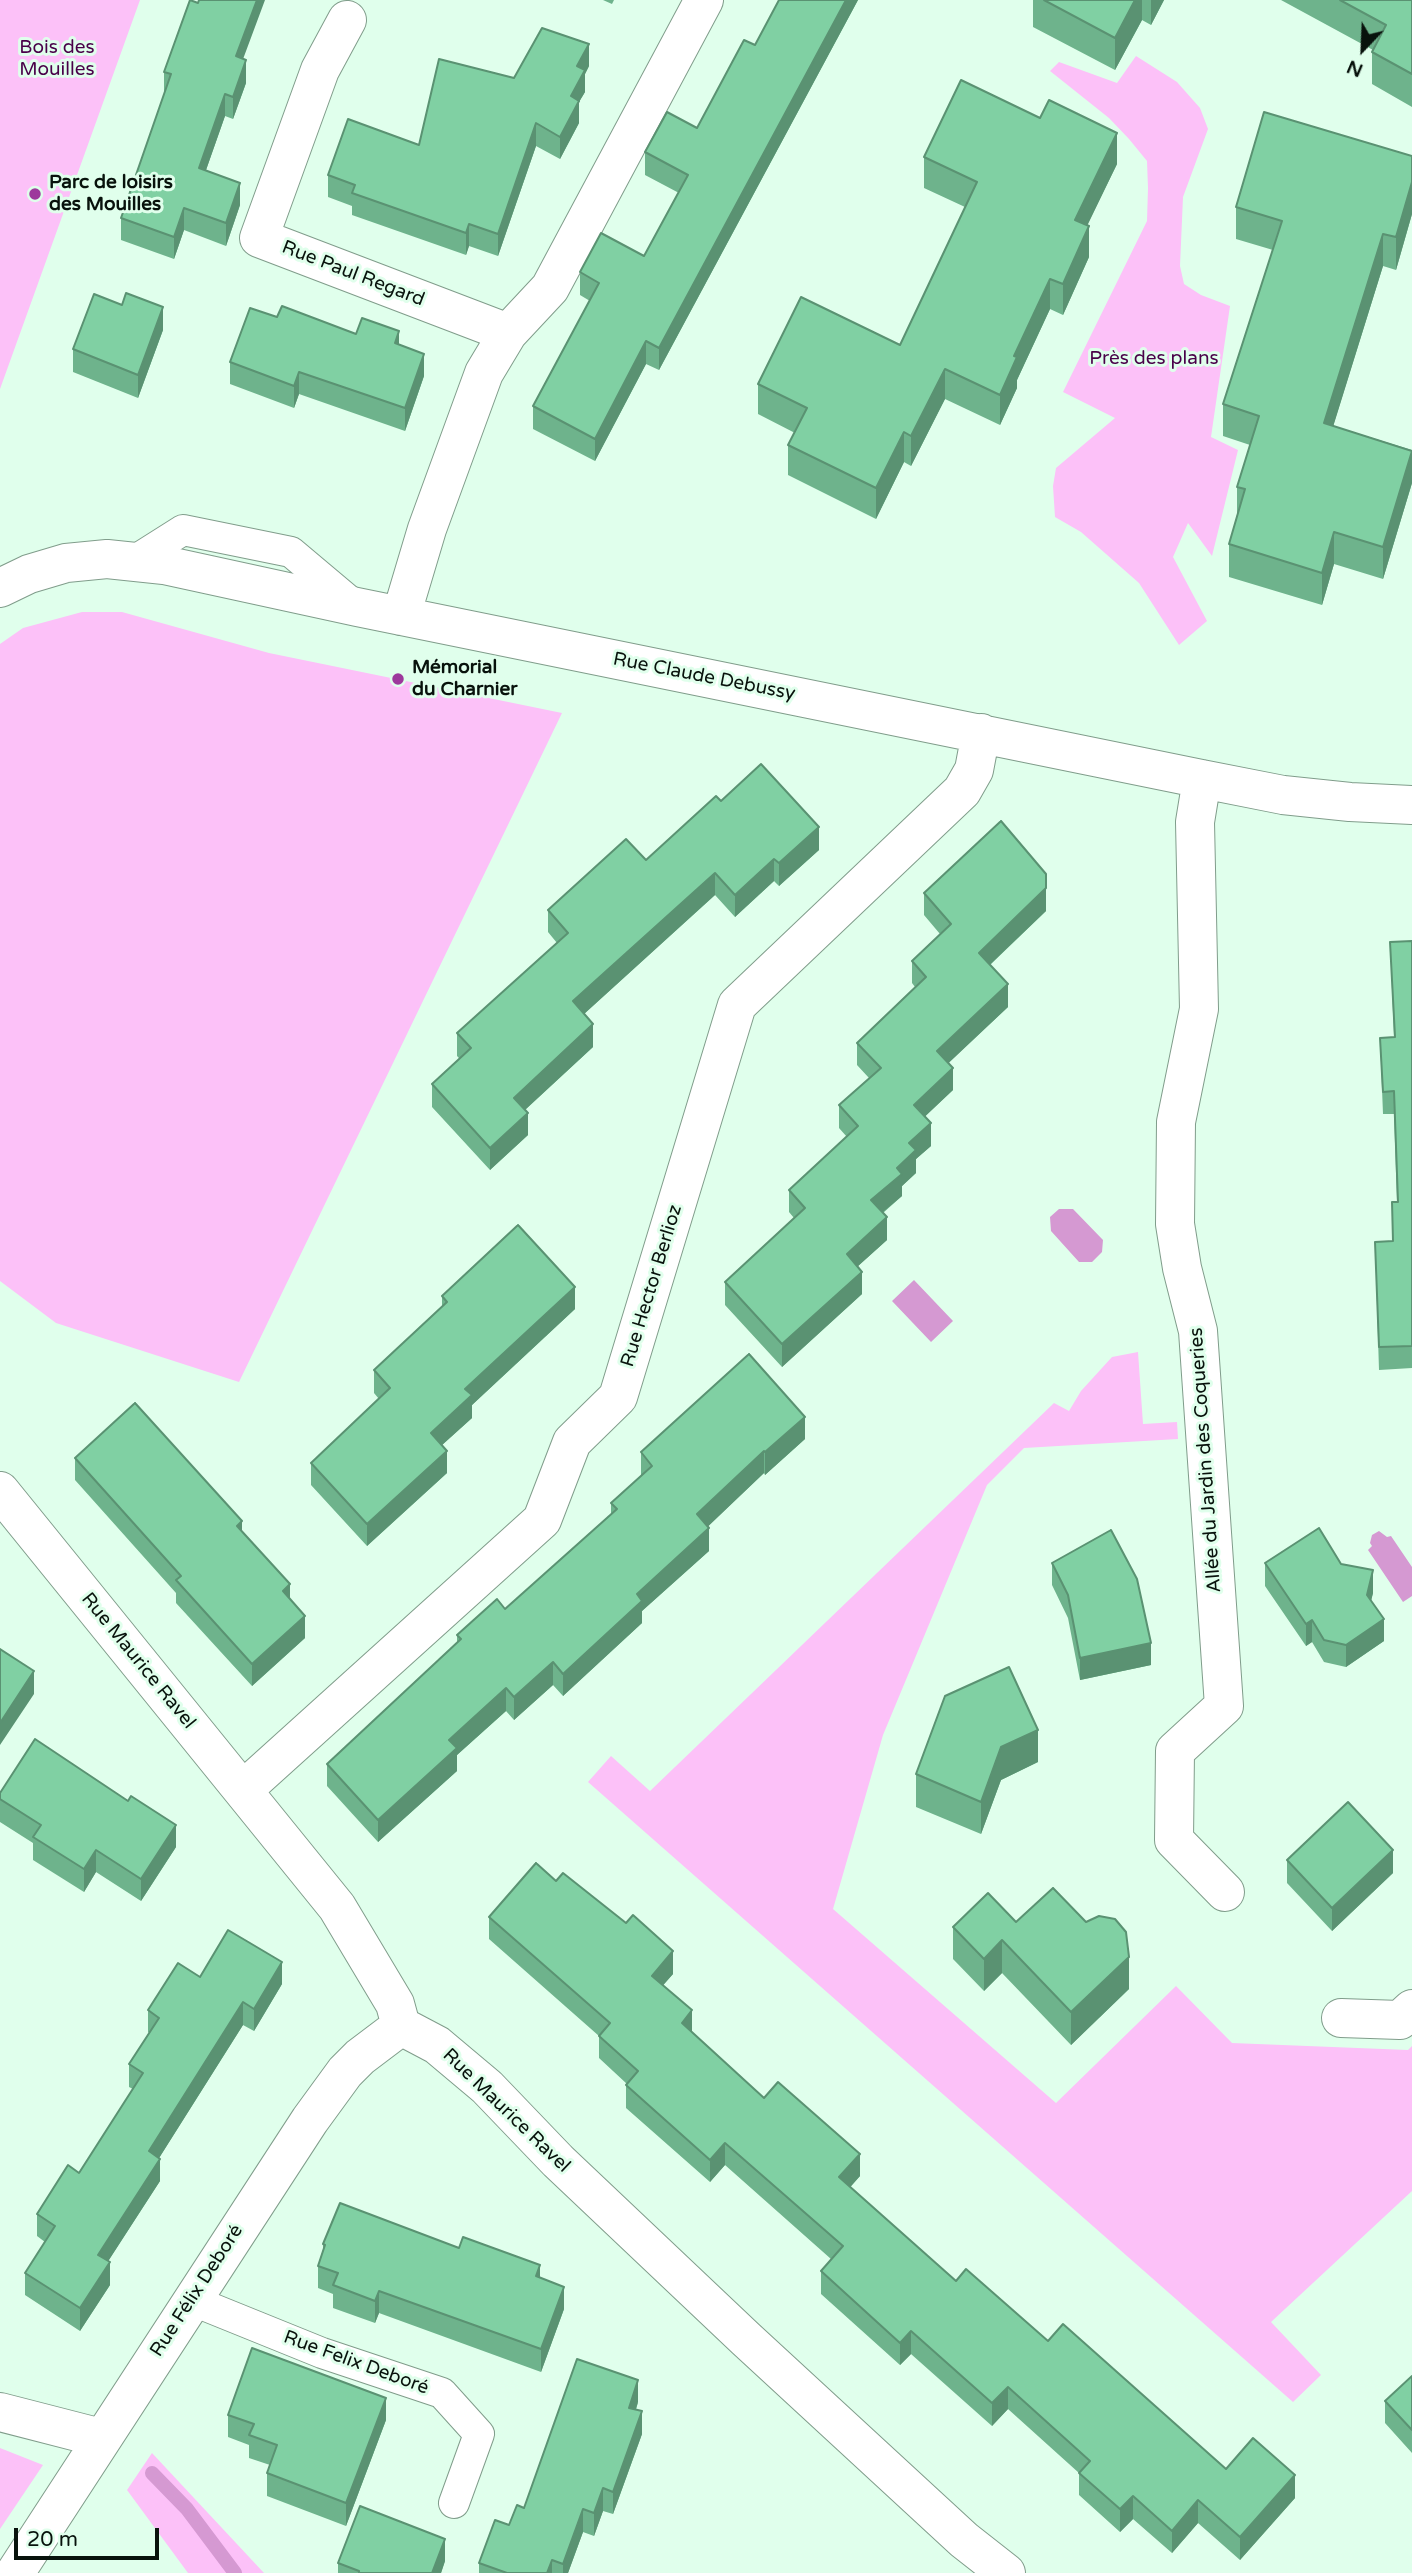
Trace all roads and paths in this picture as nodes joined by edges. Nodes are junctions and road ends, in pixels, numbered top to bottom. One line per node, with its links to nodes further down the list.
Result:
1 (704, 0): 3 (street)
2 (347, 20): 3 (street, Rue Paul Regard)
3 (508, 333): 5 (street)
4 (0, 588): 5 (street, Rue Claude Debussy)
5 (401, 616): 6 (street, Rue Claude Debussy)
6 (981, 733): 7 (street, Rue Claude Debussy); 10 (street, Rue Hector Berlioz)
7 (1202, 779): 8 (street, Rue Claude Debussy); 11 (street, Allée du Jardin des Coqueries)
8 (1412, 805)
9 (0, 1491): 10 (street, Rue Maurice Ravel)
10 (243, 1790): 14 (street, Rue Maurice Ravel)
11 (1225, 1892)
12 (1412, 2009): 13 (street)
13 (1341, 2018)
14 (401, 2026): 15 (street, Rue Félix Deboré); 20 (street, Rue Maurice Ravel)
15 (191, 2300): 17 (street, Rue Félix Deboré); 18 (lane, Rue Felix Deboré)
16 (0, 2412): 17 (street)
17 (101, 2438): 19 (street, Rue Félix Deboré)
18 (454, 2503)
19 (15, 2573)
20 (1006, 2573)

